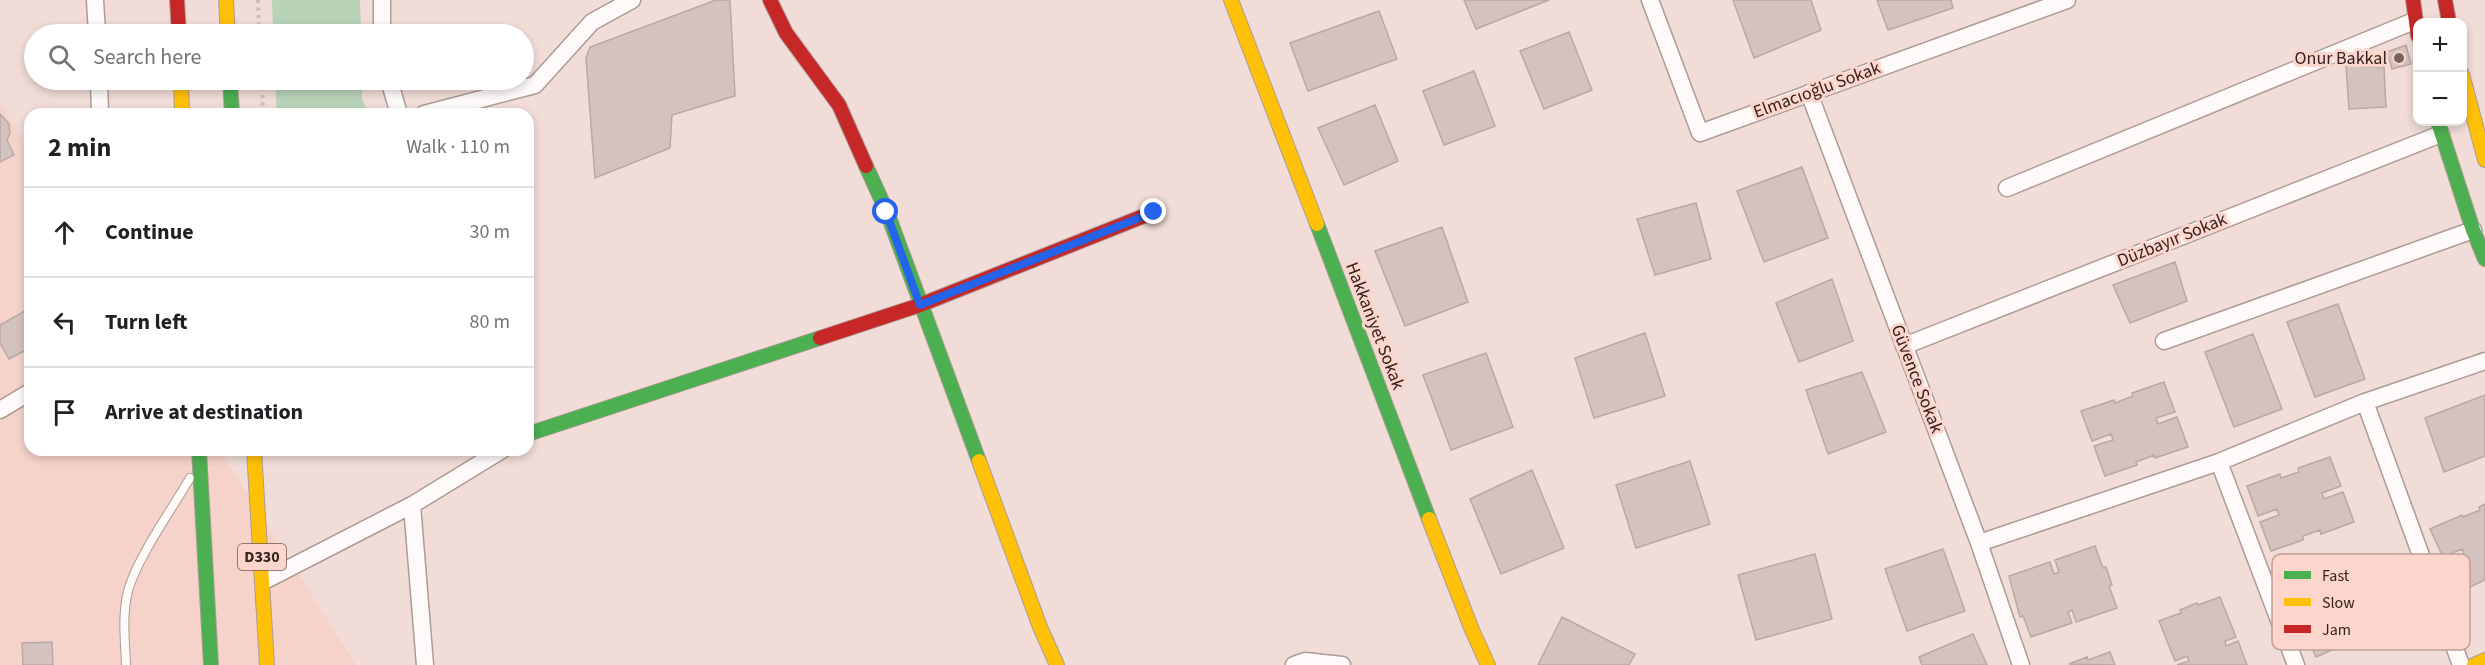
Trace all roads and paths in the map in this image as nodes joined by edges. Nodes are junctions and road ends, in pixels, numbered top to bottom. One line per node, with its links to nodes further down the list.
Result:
1 (95, 0): 15 (street)
2 (177, 0): 16 (main road)
3 (226, 0): 17 (main road)
4 (258, 0): 18 (path)
5 (382, 0): 19 (street)
6 (632, 0): 21 (street)
7 (770, 0): 42 (main road)
8 (1231, 0): 69 (main road, Hakkaniyet Sokak)
9 (1650, 0): 29 (street, Elmacıoğlu Sokak)
10 (2067, 0): 29 (street, Elmacıoğlu Sokak)
11 (2413, 0): 13 (main road)
12 (2445, 0): 14 (main road)
13 (2415, 18)
14 (2448, 18)
15 (96, 24)
16 (178, 24)
17 (227, 24)
18 (259, 24)
19 (382, 24)
20 (2413, 29): 38 (street)
21 (534, 85)
22 (99, 90): 30 (street)
23 (181, 90): 31 (main road)
24 (231, 90): 32 (main road)
25 (262, 90): 33 (path)
26 (392, 90): 34 (street)
27 (516, 90): 35 (street)
28 (2467, 90): 37 (main road)
29 (1809, 93): 44 (street, Güvence Sokak)
30 (100, 108)
31 (182, 108)
32 (232, 108)
33 (263, 108)
34 (397, 108)
35 (447, 108)
36 (2439, 128): 40 (main road); 44 (street, Düzbayır Sokak)
37 (2485, 160)
38 (2007, 188)
39 (1154, 212): 42 (main road)
40 (2473, 230): 41 (main road); 43 (street)
41 (2485, 259)
42 (920, 305): 49 (main road); 66 (main road)
43 (2164, 341)
44 (1904, 346): 55 (street, Güvence Sokak)
45 (2485, 361): 47 (street)
46 (24, 396): 48 (street)
47 (2365, 402): 53 (street); 56 (street)
48 (0, 410)
49 (534, 432)
50 (199, 456): 62 (lane); 63 (main road)
51 (254, 456): 57 (main road, D330)
52 (492, 456): 54 (street)
53 (2219, 462): 55 (street); 58 (street)
54 (412, 505): 57 (street); 65 (street)
55 (1979, 543): 70 (street, Güvence Sokak)
56 (2420, 554)
57 (264, 581): 64 (main road, D330)
58 (2272, 602)
59 (2290, 650): 71 (street)
60 (2456, 650): 72 (street)
61 (2485, 660): 73 (main road)
62 (126, 665)
63 (211, 665)
64 (267, 665)
65 (425, 665)
66 (1057, 665)
67 (1294, 665): 68 (street)
68 (1342, 665)
69 (1487, 665)
70 (2021, 665)
71 (2296, 665)
72 (2461, 665)
73 (2474, 665)

